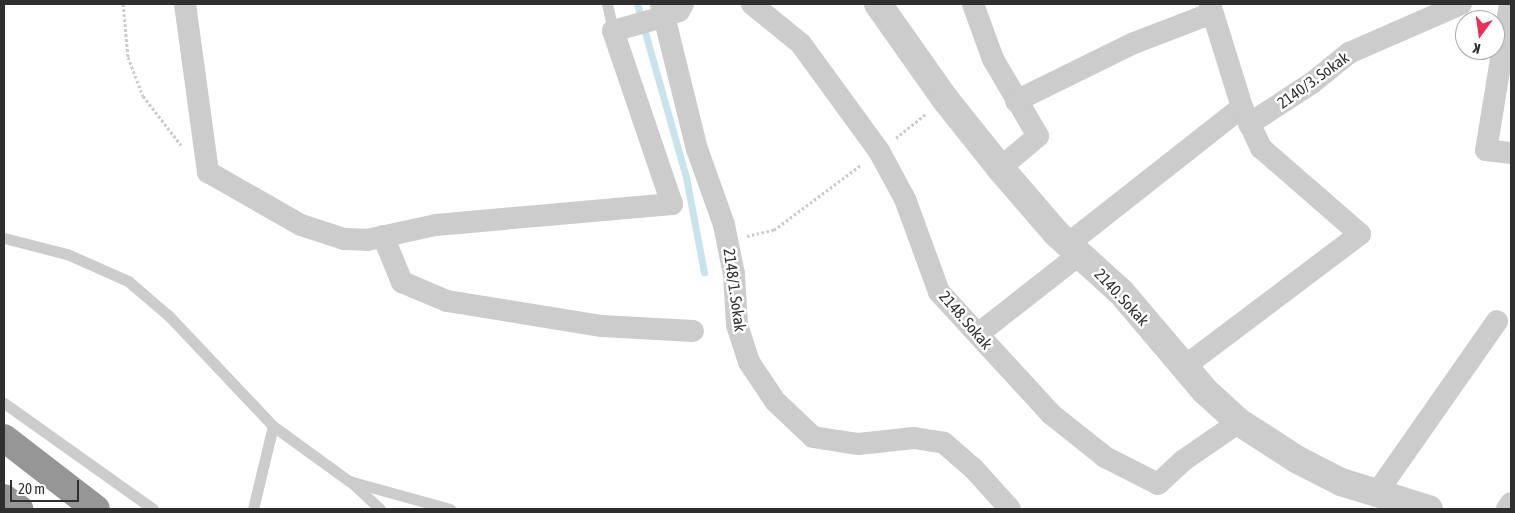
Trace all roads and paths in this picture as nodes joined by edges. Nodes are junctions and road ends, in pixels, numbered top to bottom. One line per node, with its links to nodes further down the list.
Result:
1 (123, 4): 20 (path)
2 (185, 4): 20 (street)
3 (607, 4): 13 (lane)
4 (684, 4): 11 (street)
5 (752, 4): 17 (street, 2148. Sokak)
6 (973, 4): 15 (street)
7 (1461, 4): 12 (street, 2140/3. Sokak)
8 (1510, 4): 18 (street)
9 (882, 5): 14 (street, 2140. Sokak)
10 (1211, 9): 15 (street); 16 (street)
11 (662, 10): 13 (street); 23 (street, 2148/1. Sokak)
12 (1427, 11): 16 (street, 2140/3. Sokak)
13 (613, 30): 21 (street)
14 (945, 99): 17 (path); 19 (street, 2140. Sokak)
15 (1016, 101): 19 (street)
16 (1245, 116): 24 (street, 2140/3. Sokak); 28 (street)
17 (879, 151): 23 (path); 27 (street, 2148. Sokak)
18 (1511, 153)
19 (1000, 168): 24 (street, 2140. Sokak)
20 (208, 172): 21 (street)
21 (383, 236): 26 (street)
22 (4, 238): 31 (lane)
23 (727, 241): 43 (street, 2148/1. Sokak)
24 (1074, 249): 27 (street, 2140/3. Sokak); 28 (street, 2140. Sokak)
25 (1497, 321): 34 (street)
26 (693, 331)
27 (978, 334): 30 (street, 2148. Sokak)
28 (1185, 366): 30 (street, 2140. Sokak)
29 (4, 402): 39 (lane)
30 (1240, 422): 34 (street, 2140. Sokak)
31 (274, 426): 33 (lane); 40 (lane)
32 (4, 438): 38 (highway)
33 (349, 481): 41 (lane); 42 (lane)
34 (1376, 494): 44 (street, 2140. Sokak)
35 (4, 498): 37 (highway)
36 (1511, 503): 45 (street)
37 (19, 509)
38 (96, 509)
39 (153, 509)
40 (253, 509)
41 (380, 509)
42 (450, 509)
43 (1010, 509)
44 (1429, 509)
45 (1507, 509)

